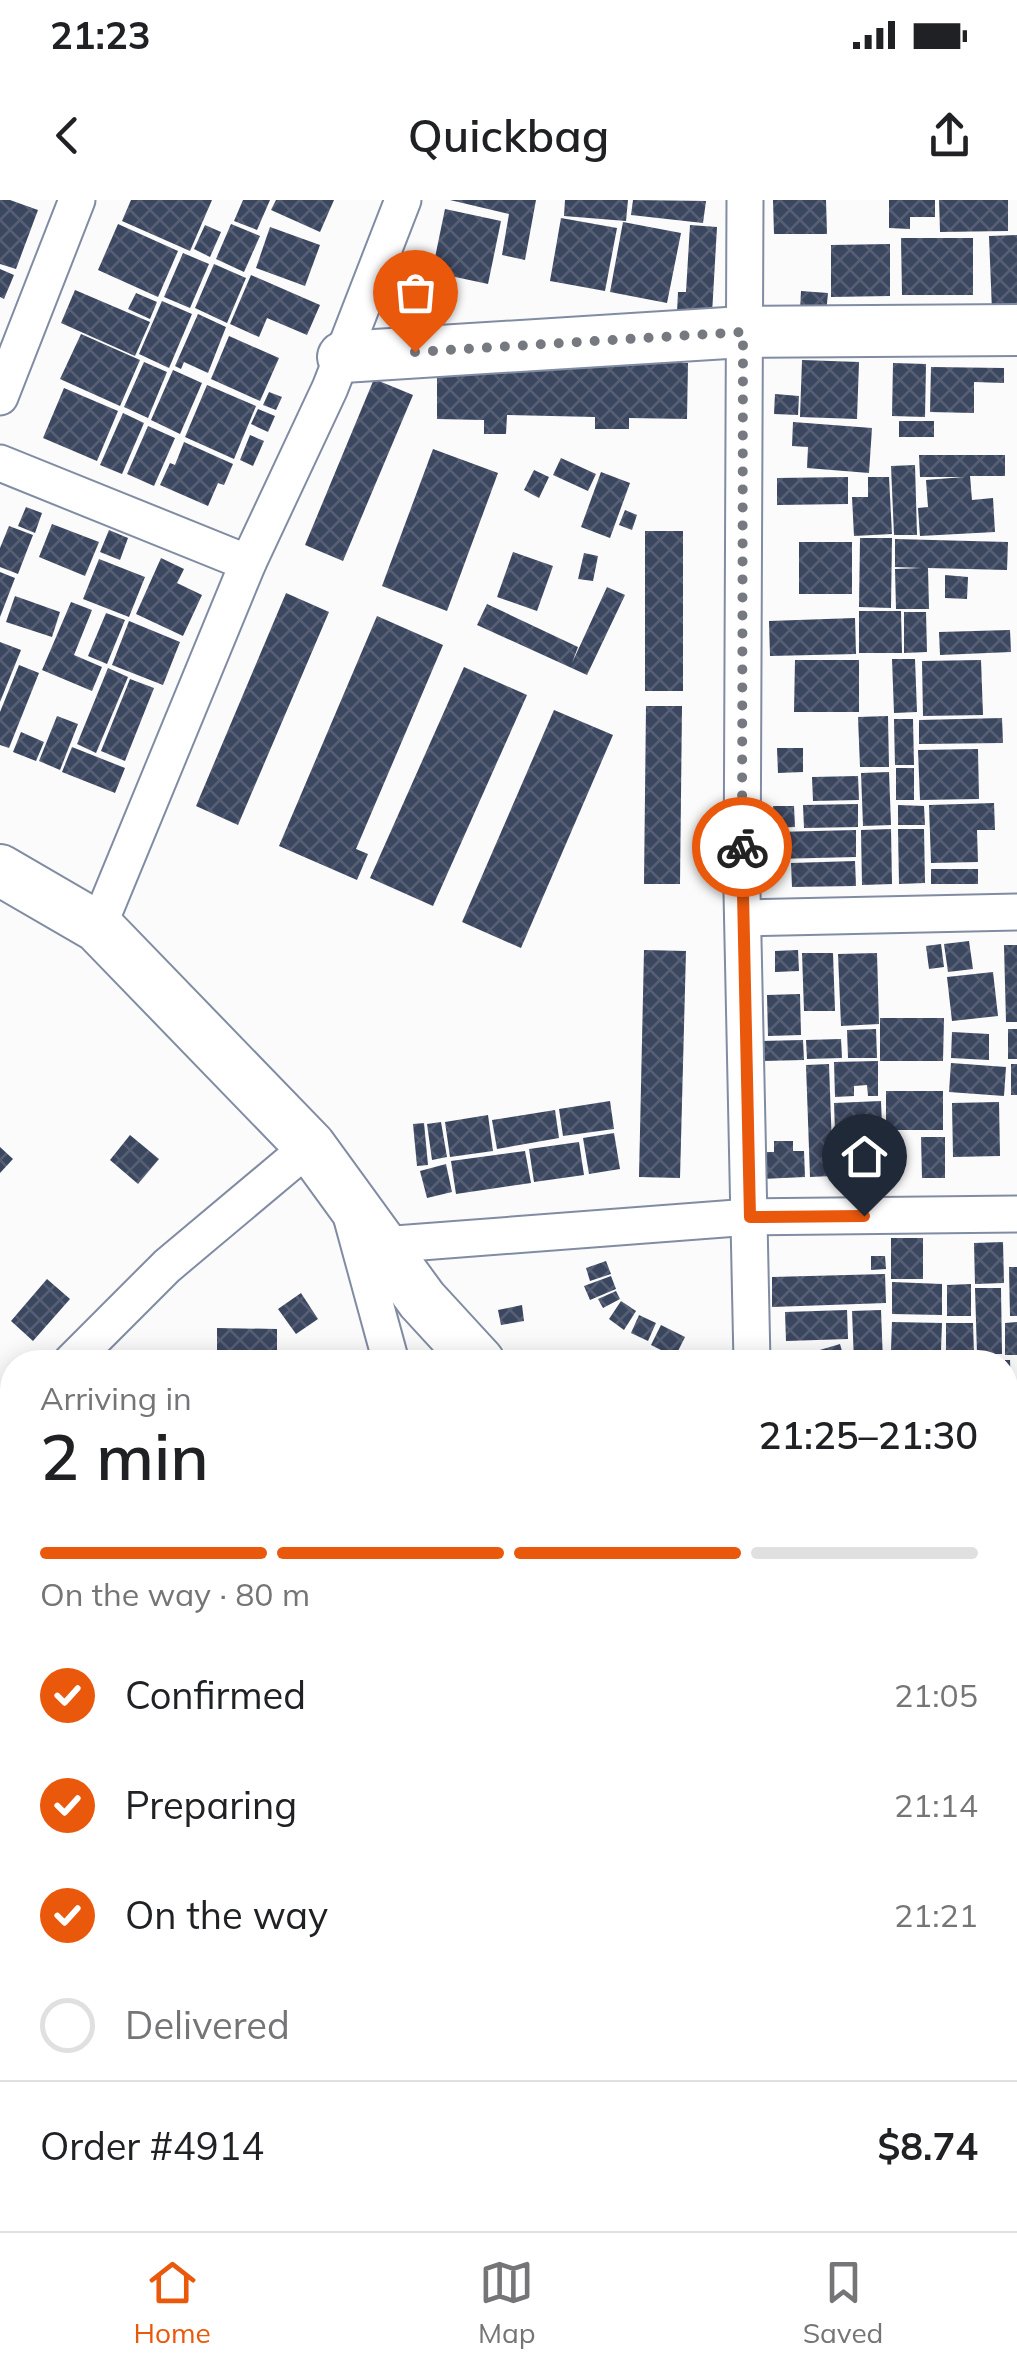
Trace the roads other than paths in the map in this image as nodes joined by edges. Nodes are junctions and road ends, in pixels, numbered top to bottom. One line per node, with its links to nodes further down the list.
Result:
1 (77, 200): 7 (street)
2 (403, 200): 6 (street)
3 (745, 200): 5 (street)
4 (1017, 330): 5 (main road)
5 (743, 332): 6 (main road); 12 (street)
6 (342, 357): 9 (street)
7 (0, 397)
8 (0, 463): 9 (street)
9 (248, 563): 13 (street)
10 (0, 870): 13 (main road)
11 (1017, 912): 12 (street)
12 (743, 918): 17 (street)
13 (98, 927): 14 (main road)
14 (310, 1146): 15 (main road); 19 (street)
15 (345, 1194): 18 (main road); 20 (street)
16 (1017, 1214): 17 (street)
17 (750, 1217): 18 (street); 22 (street)
18 (382, 1246): 21 (main road)
19 (83, 1350)
20 (387, 1350)
21 (469, 1350)
22 (752, 1350)

